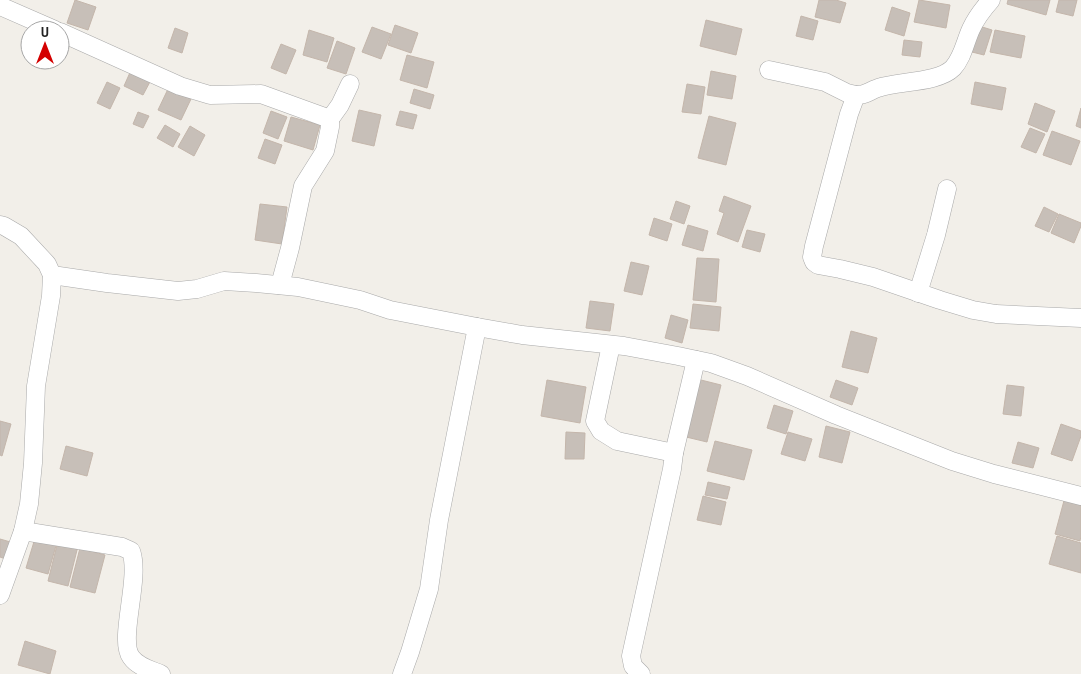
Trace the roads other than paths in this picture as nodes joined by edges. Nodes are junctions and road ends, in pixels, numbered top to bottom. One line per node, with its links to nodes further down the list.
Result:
1 (991, 0): 7 (street)
2 (0, 6): 3 (street)
3 (32, 20)
4 (70, 36): 8 (street)
5 (770, 70): 7 (street)
6 (350, 84): 8 (street)
7 (856, 95): 13 (street)
8 (330, 119): 12 (street)
9 (948, 189): 13 (street)
10 (0, 225): 11 (street)
11 (52, 274): 12 (street); 20 (street)
12 (280, 285): 15 (street)
13 (918, 293): 14 (street)
14 (1081, 318)
15 (477, 327): 16 (street); 23 (street)
16 (611, 345): 17 (street); 18 (street)
17 (696, 360): 18 (street); 19 (street)
18 (674, 452): 24 (street)
19 (1081, 496)
20 (23, 531): 21 (street); 22 (street)
21 (0, 595)
22 (161, 674)
23 (402, 674)
24 (641, 674)

